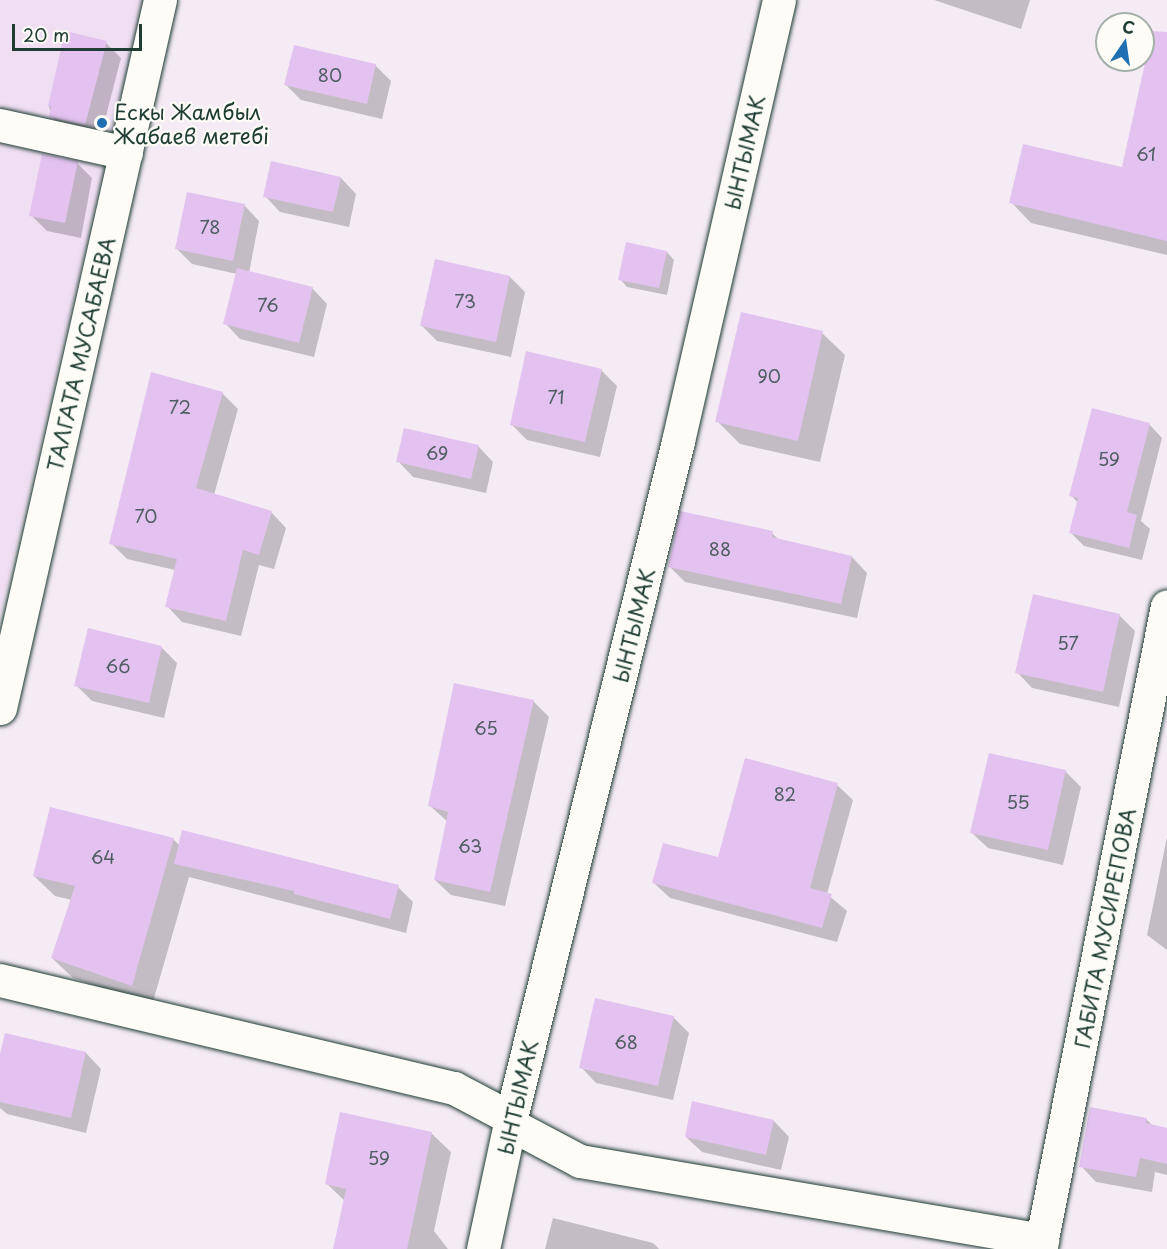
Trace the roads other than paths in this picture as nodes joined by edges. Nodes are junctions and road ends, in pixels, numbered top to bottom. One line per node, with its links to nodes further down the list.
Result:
1 (160, 0): 4 (street, ТАЛГАТА МУСАБАЕВА)
2 (779, 0): 8 (street, ЫНТЫМАК)
3 (0, 125): 4 (street)
4 (126, 153): 6 (street, ТАЛГАТА МУСАБАЕВА)
5 (1167, 606): 9 (street, ГАБИТА МУСИРЕПОВА)
6 (0, 708)
7 (0, 980): 8 (street)
8 (511, 1121): 9 (street); 10 (street, ЫНТЫМАК)
9 (1041, 1244)
10 (483, 1249)

